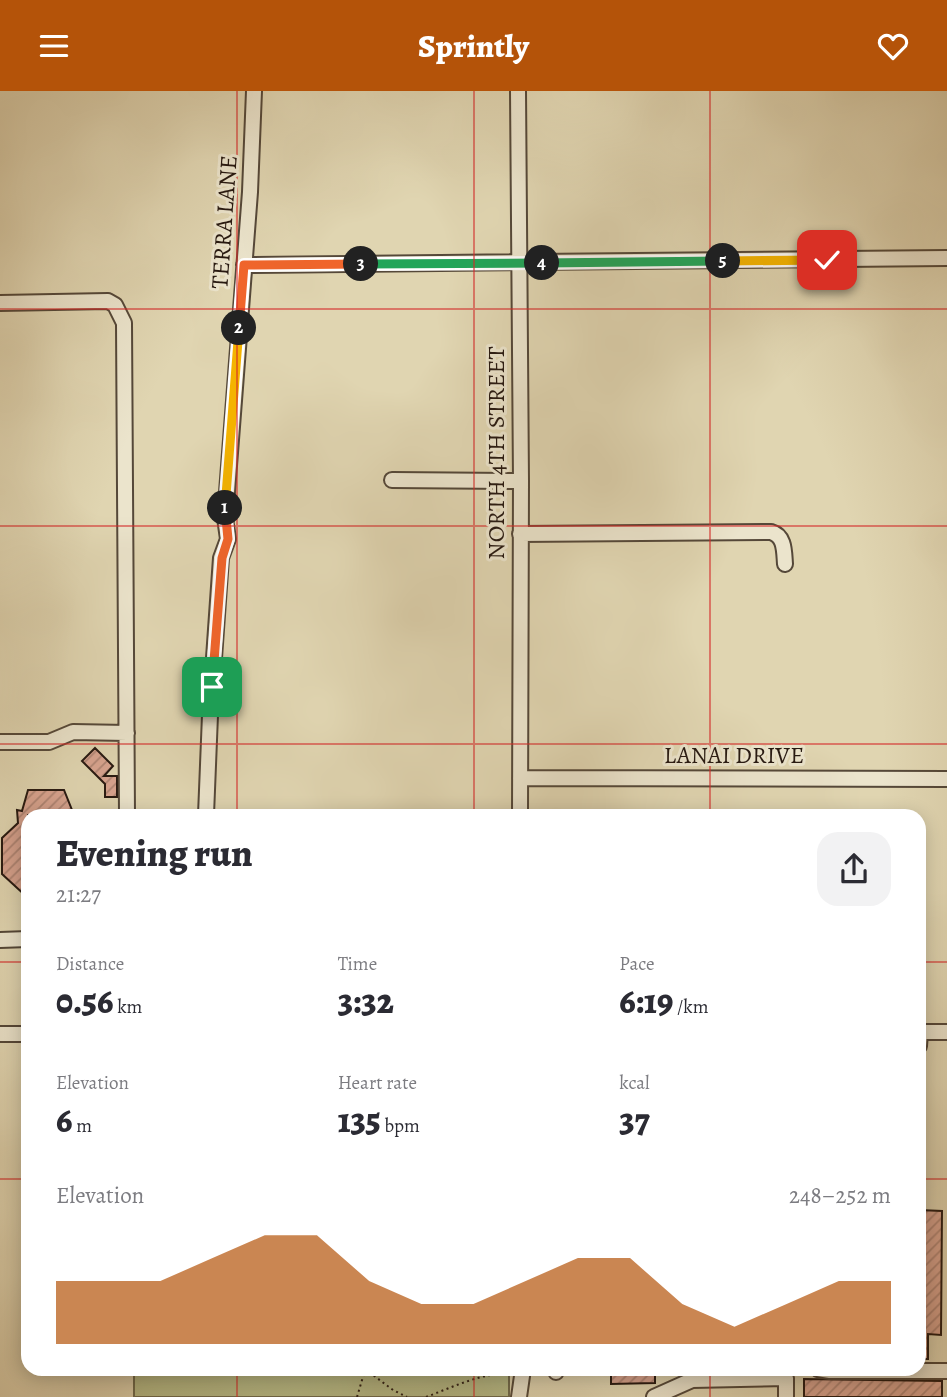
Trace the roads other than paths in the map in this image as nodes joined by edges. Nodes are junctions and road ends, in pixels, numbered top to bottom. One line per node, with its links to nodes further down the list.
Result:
1 (254, 91): 5 (street, TERRA LANE)
2 (518, 91): 4 (street, NORTH 4TH STREET)
3 (947, 258): 4 (street)
4 (518, 264): 5 (street); 8 (street, NORTH 4TH STREET)
5 (244, 265): 16 (street, TERRA LANE)
6 (0, 303): 11 (street)
7 (392, 480): 8 (street)
8 (521, 481): 9 (street, NORTH 4TH STREET)
9 (520, 534): 10 (street); 13 (street, NORTH 4TH STREET)
10 (785, 564)
11 (127, 733): 12 (street); 15 (street)
12 (0, 742)
13 (520, 778): 14 (street, LANAI DRIVE); 17 (street, NORTH 4TH STREET)
14 (947, 779)
15 (127, 809)
16 (206, 809)
17 (520, 809)
18 (21, 939): 19 (street)
19 (0, 940)
20 (947, 1032): 23 (street)
21 (0, 1034): 22 (street)
22 (21, 1034)
23 (926, 1036)
24 (926, 1371): 25 (street)
25 (947, 1371)
26 (522, 1376): 29 (street)
27 (749, 1376): 30 (street)
28 (790, 1376): 31 (street)
29 (519, 1397)
30 (654, 1397)
31 (786, 1397)

